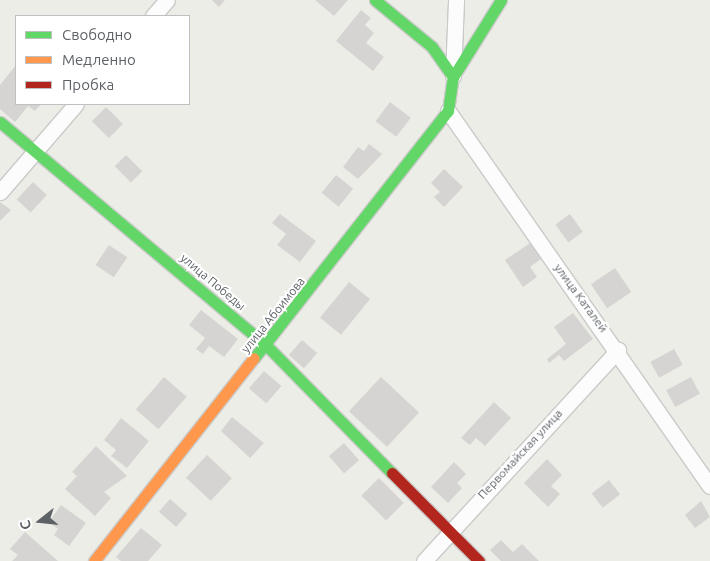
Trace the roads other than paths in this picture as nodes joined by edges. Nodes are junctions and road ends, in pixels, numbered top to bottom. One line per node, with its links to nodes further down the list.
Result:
1 (167, 0): 5 (street)
2 (375, 0): 6 (street)
3 (456, 0): 6 (street)
4 (500, 0): 6 (street)
5 (153, 15)
6 (453, 77): 8 (street, улица Абоимова)
7 (75, 105): 10 (street)
8 (448, 112): 12 (street, улица Абоимова); 13 (street, улица Каталей)
9 (0, 122): 10 (street, улица Победы)
10 (36, 150): 11 (street); 12 (street, улица Победы)
11 (0, 192)
12 (266, 345): 15 (street, улица Победы); 16 (street, улица Абоимова)
13 (618, 350): 14 (street, улица Каталей); 15 (street, Первомайская улица)
14 (710, 486)
15 (448, 531): 17 (street, Первомайская улица); 18 (street, улица Победы)
16 (94, 561)
17 (424, 561)
18 (479, 561)

